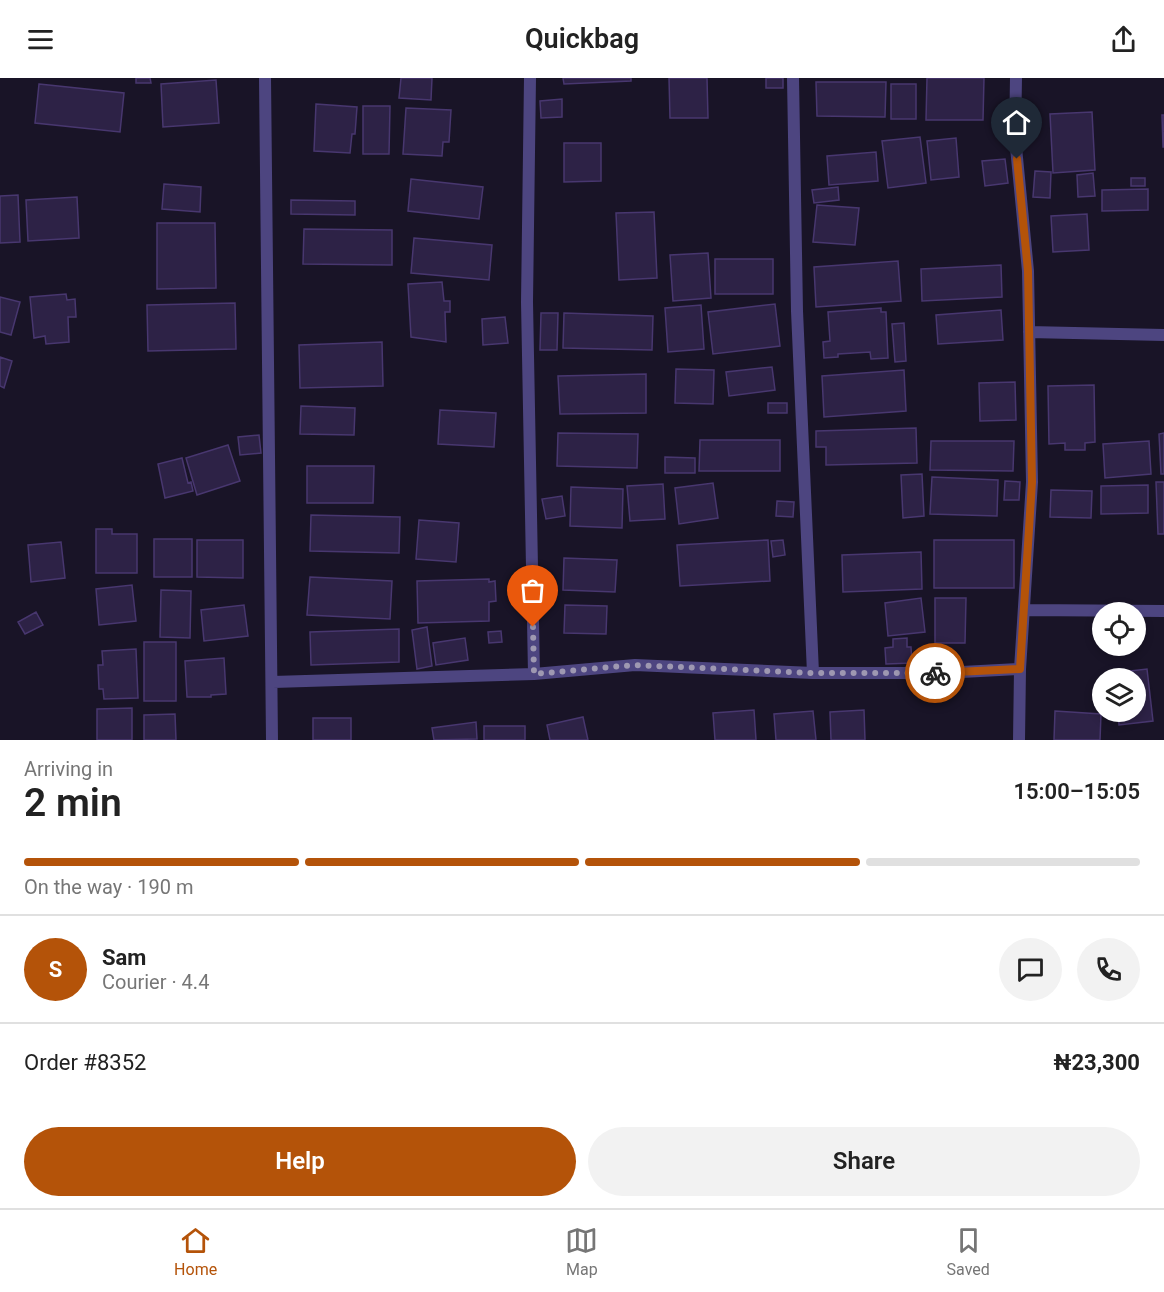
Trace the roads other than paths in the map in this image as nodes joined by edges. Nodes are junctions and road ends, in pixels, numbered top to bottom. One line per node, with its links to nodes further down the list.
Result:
1 (265, 78): 12 (street)
2 (530, 78): 11 (street)
3 (793, 78): 10 (street)
4 (1016, 78): 5 (street)
5 (1029, 332): 6 (street); 7 (street)
6 (1164, 335)
7 (1024, 610): 8 (street); 9 (street)
8 (1164, 611)
9 (1020, 669): 10 (street); 14 (street)
10 (813, 673): 11 (street)
11 (534, 674): 12 (street)
12 (273, 682): 13 (street)
13 (272, 740)
14 (1018, 740)

